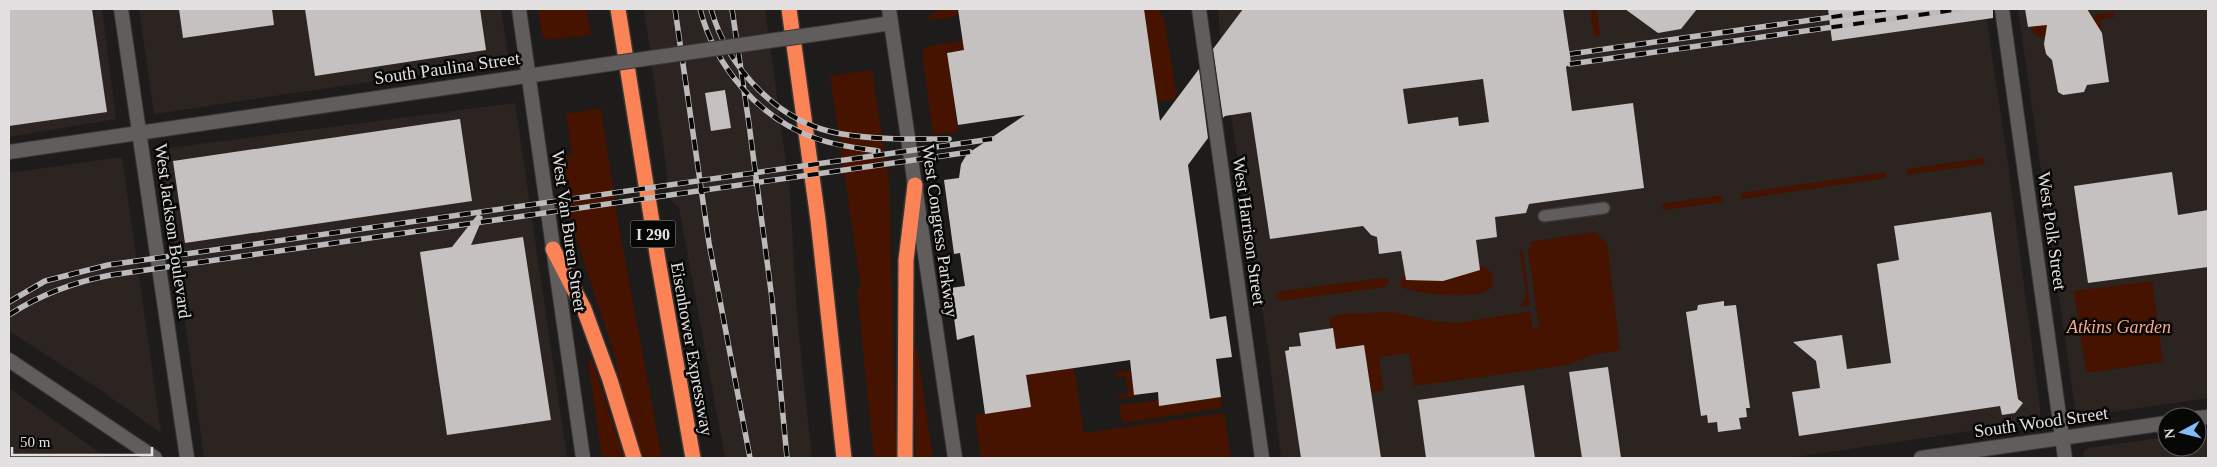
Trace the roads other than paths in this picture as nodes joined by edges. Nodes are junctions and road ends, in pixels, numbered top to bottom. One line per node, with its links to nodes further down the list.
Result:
1 (121, 9): 10 (street, West Jackson Boulevard)
2 (519, 9): 9 (street, West Van Buren Street)
3 (618, 9): 23 (highway, Eisenhower Expressway / I 290)
4 (789, 9): 24 (highway)
5 (889, 9): 8 (street, West Congress Parkway)
6 (1199, 9): 27 (street, West Harrison Street)
7 (2002, 9): 18 (street, West Polk Street)
8 (891, 23): 9 (street, South Paulina Street, bridge); 12 (street, West Congress Parkway)
9 (528, 76): 10 (street, South Paulina Street); 15 (street, West Van Buren Street)
10 (140, 133): 11 (street, South Paulina Street); 20 (street, West Jackson Boulevard)
11 (9, 152)
12 (915, 185): 25 (highway); 26 (street, West Congress Parkway)
13 (1604, 208): 14 (street)
14 (1544, 216)
15 (553, 249): 21 (street, West Van Buren Street); 22 (highway)
16 (9, 360): 19 (street)
17 (2157, 424): 18 (street, South Wood Street)
18 (2063, 438): 28 (street, South Wood Street); 29 (street, West Polk Street)
19 (155, 458)
20 (187, 458)
21 (583, 458)
22 (634, 458)
23 (693, 458)
24 (844, 458)
25 (905, 458)
26 (955, 458)
27 (1262, 458)
28 (1921, 458)
29 (2066, 458)

